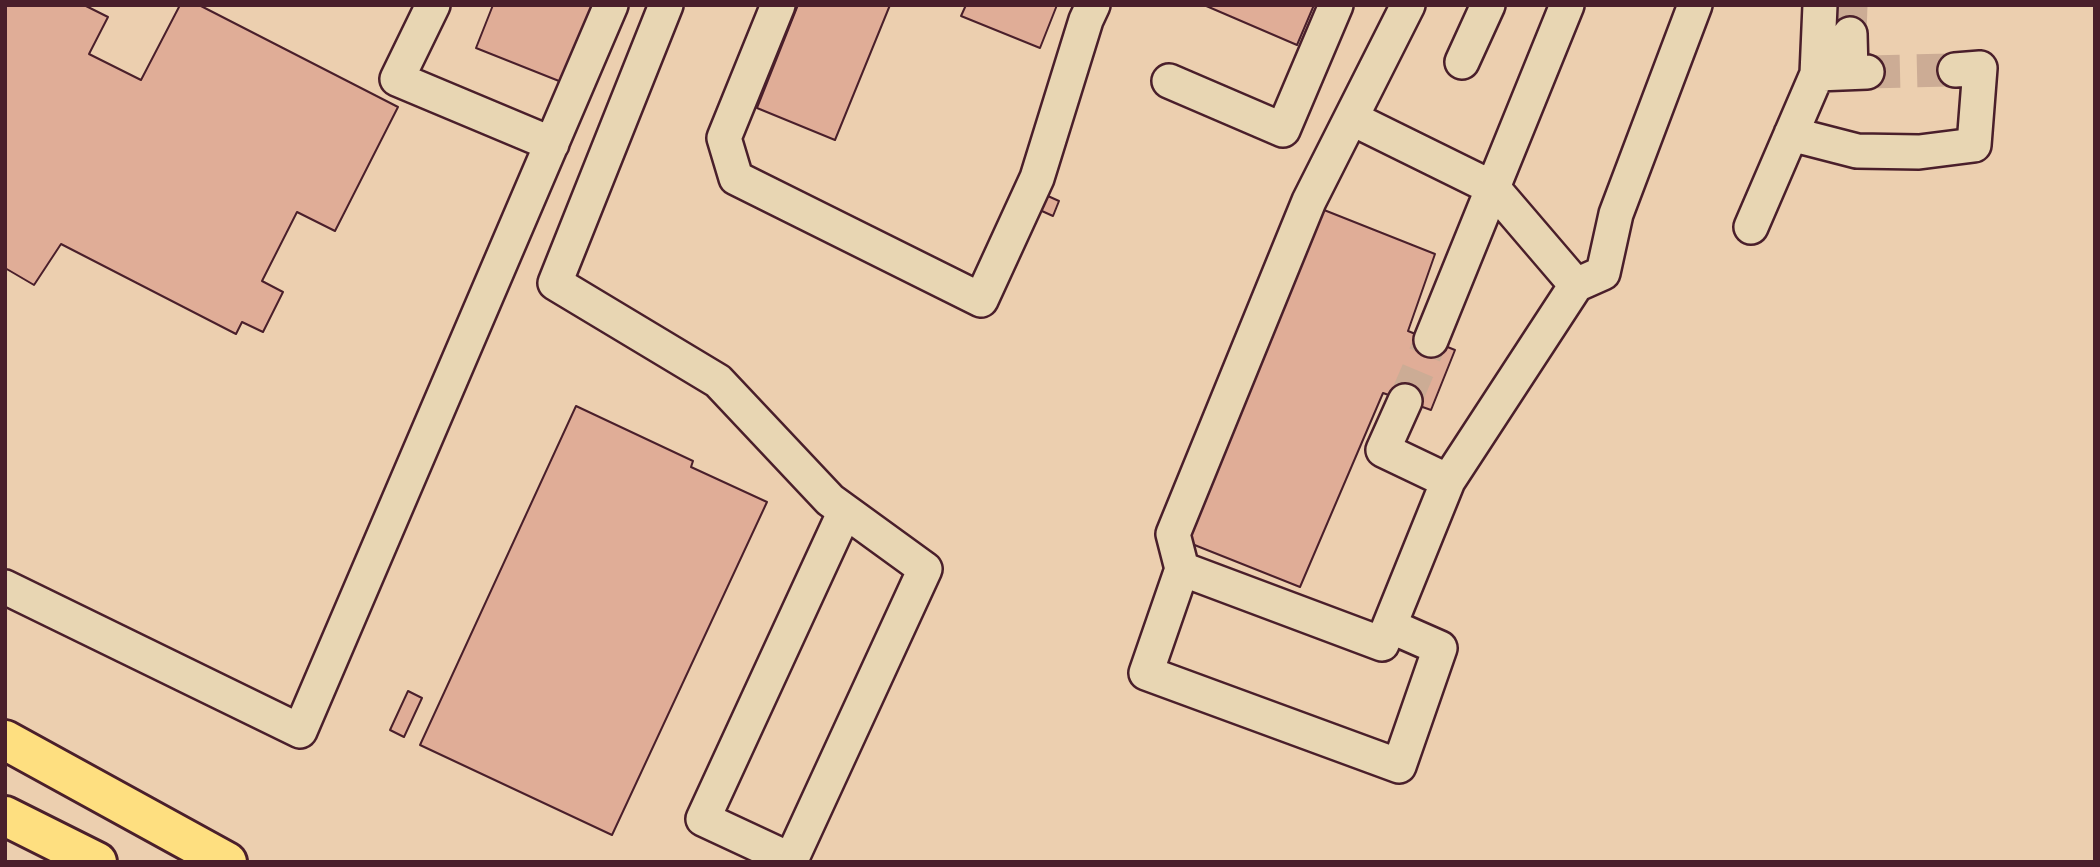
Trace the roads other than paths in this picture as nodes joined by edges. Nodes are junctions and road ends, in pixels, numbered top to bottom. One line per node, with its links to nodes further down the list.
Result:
1 (433, 5): 19 (lane)
2 (611, 5): 19 (lane)
3 (666, 5): 26 (lane)
4 (778, 5): 5 (lane)
5 (1093, 5)
6 (1336, 5): 16 (lane)
7 (1408, 5): 17 (lane)
8 (1488, 5): 13 (lane)
9 (1567, 5): 20 (lane)
10 (1696, 5): 22 (lane)
11 (1820, 5): 15 (lane)
12 (1850, 34): 15 (lane)
13 (1462, 62)
14 (1955, 70): 18 (lane)
15 (1816, 74): 18 (lane)
16 (1169, 82)
17 (1351, 118): 20 (lane); 27 (lane)
18 (1791, 134): 21 (lane)
19 (552, 144): 28 (lane)
20 (1493, 188): 22 (lane); 23 (lane)
21 (1751, 228)
22 (1576, 285): 25 (lane)
23 (1431, 341)
24 (1405, 401): 25 (lane)
25 (1448, 481): 29 (lane)
26 (845, 511): 26 (lane)
27 (1182, 569): 29 (lane); 29 (lane)
28 (5, 587)
29 (1390, 626)
30 (5, 740): 33 (highway)
31 (5, 816): 32 (highway)
32 (97, 862)
33 (227, 862)

